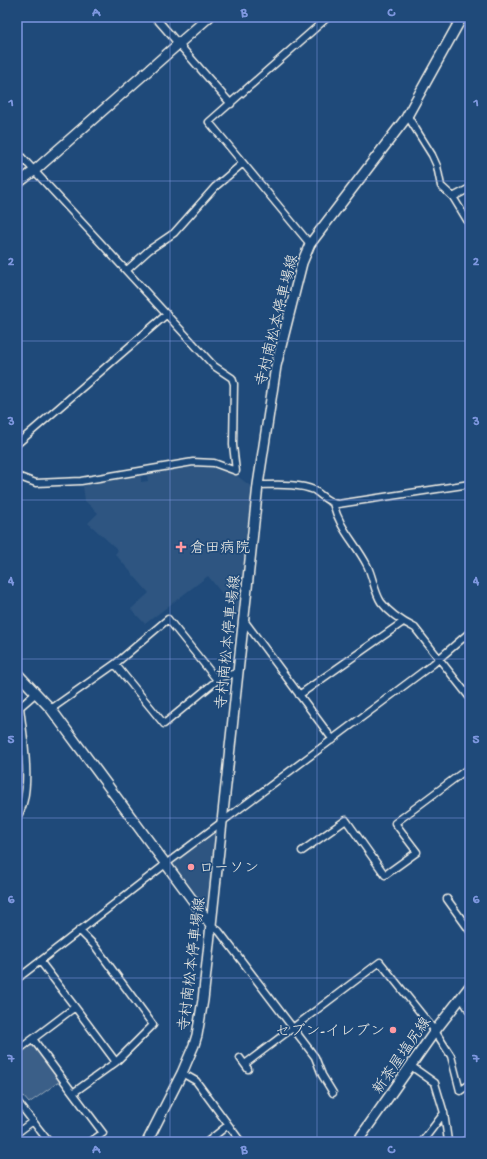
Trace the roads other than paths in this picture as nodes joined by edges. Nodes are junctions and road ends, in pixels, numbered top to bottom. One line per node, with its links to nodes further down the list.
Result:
1 (155, 17): 5 (street)
2 (209, 17): 5 (main road)
3 (328, 17): 6 (street)
4 (462, 17): 7 (main road, 寺村南松本停車場線)
5 (178, 44): 6 (street); 10 (main road)
6 (231, 104): 9 (street)
7 (407, 115): 13 (street); 15 (main road, 寺村南松本停車場線)
8 (17, 152): 10 (street)
9 (244, 163): 15 (street); 16 (street)
10 (34, 171): 11 (main road); 16 (street)
11 (17, 184)
12 (470, 188): 13 (street)
13 (453, 197): 14 (street)
14 (470, 225)
15 (310, 244): 21 (main road, 寺村南松本停車場線)
16 (127, 270): 17 (street)
17 (167, 314): 18 (street); 19 (street)
18 (17, 444)
19 (17, 476)
20 (470, 484): 22 (street)
21 (258, 485): 22 (street); 23 (main road, 寺村南松本停車場線)
22 (333, 503): 24 (street)
23 (243, 619): 29 (main road, 寺村南松本停車場線); 32 (street)
24 (403, 622): 26 (street); 32 (street)
25 (470, 632): 26 (street)
26 (439, 659): 33 (street); 35 (street)
27 (115, 664): 30 (street); 30 (street); 34 (street)
28 (17, 673): 31 (main road)
29 (237, 673): 30 (street); 38 (main road, 寺村南松本停車場線)
30 (217, 680)
31 (35, 694): 34 (main road); 37 (street)
32 (299, 695): 35 (street)
33 (470, 698)
34 (51, 709): 40 (main road)
35 (333, 740): 38 (street)
36 (470, 767): 39 (street)
37 (18, 815)
38 (220, 823): 40 (street); 42 (main road, 寺村南松本停車場線)
39 (302, 851)
40 (167, 863): 42 (main road); 43 (street)
41 (447, 899): 44 (street)
42 (211, 925): 51 (street); 58 (main road, 寺村南松本停車場線)
43 (79, 930): 45 (street); 56 (street)
44 (470, 931)
45 (40, 961): 46 (street); 49 (street)
46 (17, 979)
47 (470, 986): 48 (main road, 新茶屋塩尻線)
48 (461, 997): 50 (street); 52 (main road, 新茶屋塩尻線)
49 (75, 1007): 53 (street); 56 (street)
50 (470, 1012)
51 (293, 1029): 52 (street); 55 (street); 61 (street)
52 (434, 1031): 57 (main road, 新茶屋塩尻線); 59 (street)
53 (33, 1039): 54 (street); 60 (street)
54 (17, 1051)
55 (240, 1058)
56 (116, 1062): 60 (street)
57 (411, 1066): 63 (street); 73 (main road, 新茶屋塩尻線)
58 (182, 1073): 65 (street); 70 (main road, 寺村南松本停車場線)
59 (470, 1084)
60 (74, 1093): 69 (street)
61 (333, 1093)
62 (17, 1101): 64 (street)
63 (444, 1113): 74 (street); 75 (street)
64 (33, 1121): 66 (street); 68 (street)
65 (228, 1126): 71 (street); 72 (street)
66 (17, 1133)
67 (470, 1138): 76 (street)
68 (49, 1142)
69 (90, 1142)
70 (148, 1142)
71 (207, 1142)
72 (241, 1142)
73 (357, 1142)
74 (422, 1142)
75 (450, 1142)
76 (463, 1142)

